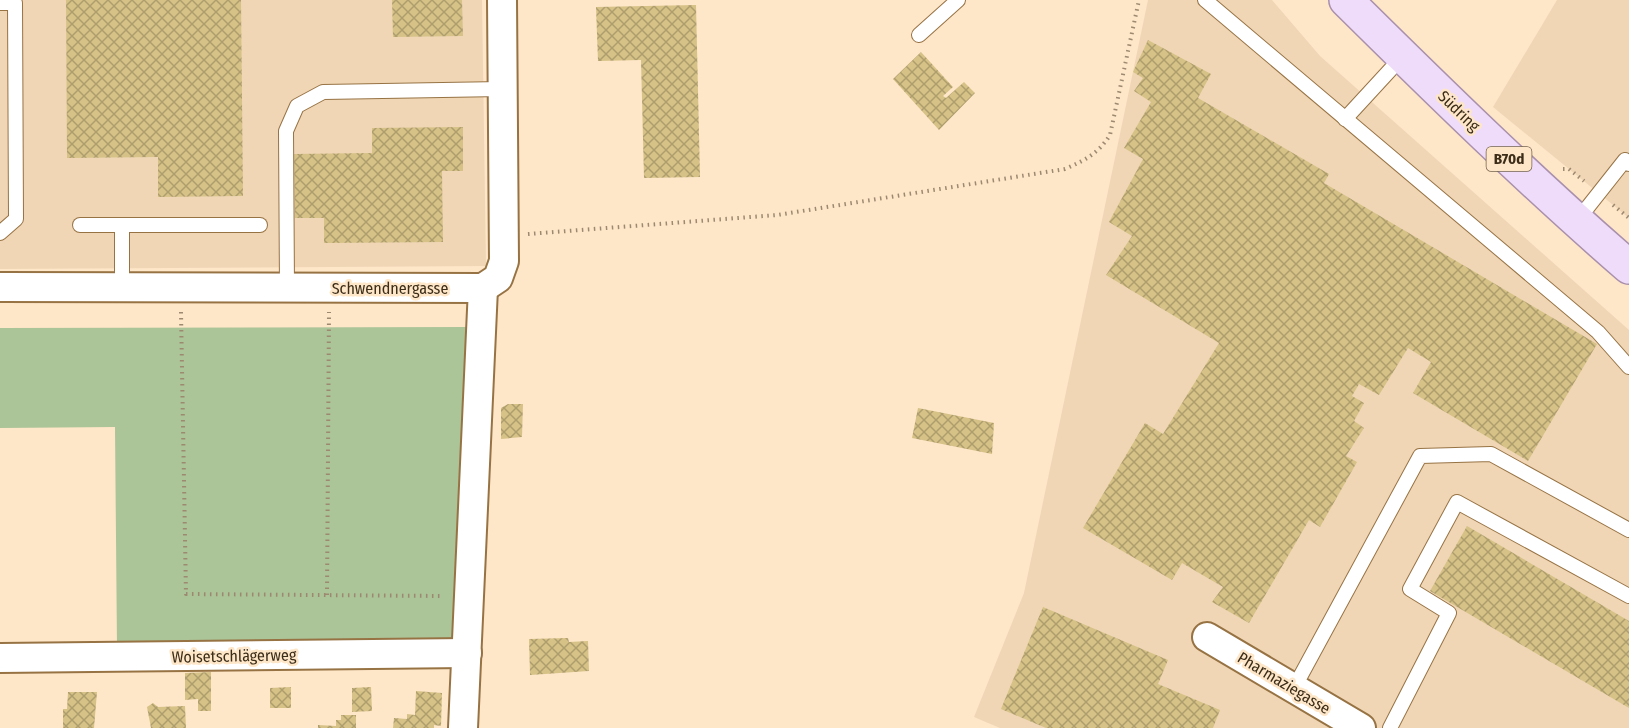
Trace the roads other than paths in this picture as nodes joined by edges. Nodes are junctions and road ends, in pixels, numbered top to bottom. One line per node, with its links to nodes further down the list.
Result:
1 (502, 0): 8 (street)
2 (957, 0): 6 (lane)
3 (1205, 0): 9 (lane)
4 (1346, 0): 7 (main road, Südring / B70d)
5 (0, 3): 15 (lane)
6 (919, 35)
7 (1403, 56): 9 (lane); 11 (main road, Südring / B70d)
8 (502, 89): 19 (lane); 20 (street)
9 (1345, 118): 21 (lane)
10 (1629, 164): 11 (lane)
11 (1576, 222): 16 (main road, Südring / B70d)
12 (80, 225): 13 (lane)
13 (122, 225): 14 (lane); 18 (lane)
14 (260, 225)
15 (0, 233)
16 (1629, 267)
17 (0, 287): 18 (street, Schwendnergasse)
18 (122, 287): 19 (street, Schwendnergasse)
19 (287, 288): 20 (street, Schwendnergasse)
20 (483, 288): 25 (street)
21 (1629, 367)
22 (1629, 530): 27 (lane)
23 (1629, 596): 30 (lane)
24 (1207, 637): 27 (street, Pharmaziegasse)
25 (467, 653): 26 (street, Woisetschlägerweg); 28 (street)
26 (0, 658)
27 (1294, 688): 29 (street, Pharmaziegasse)
28 (463, 728)
29 (1361, 728)
30 (1390, 728)

